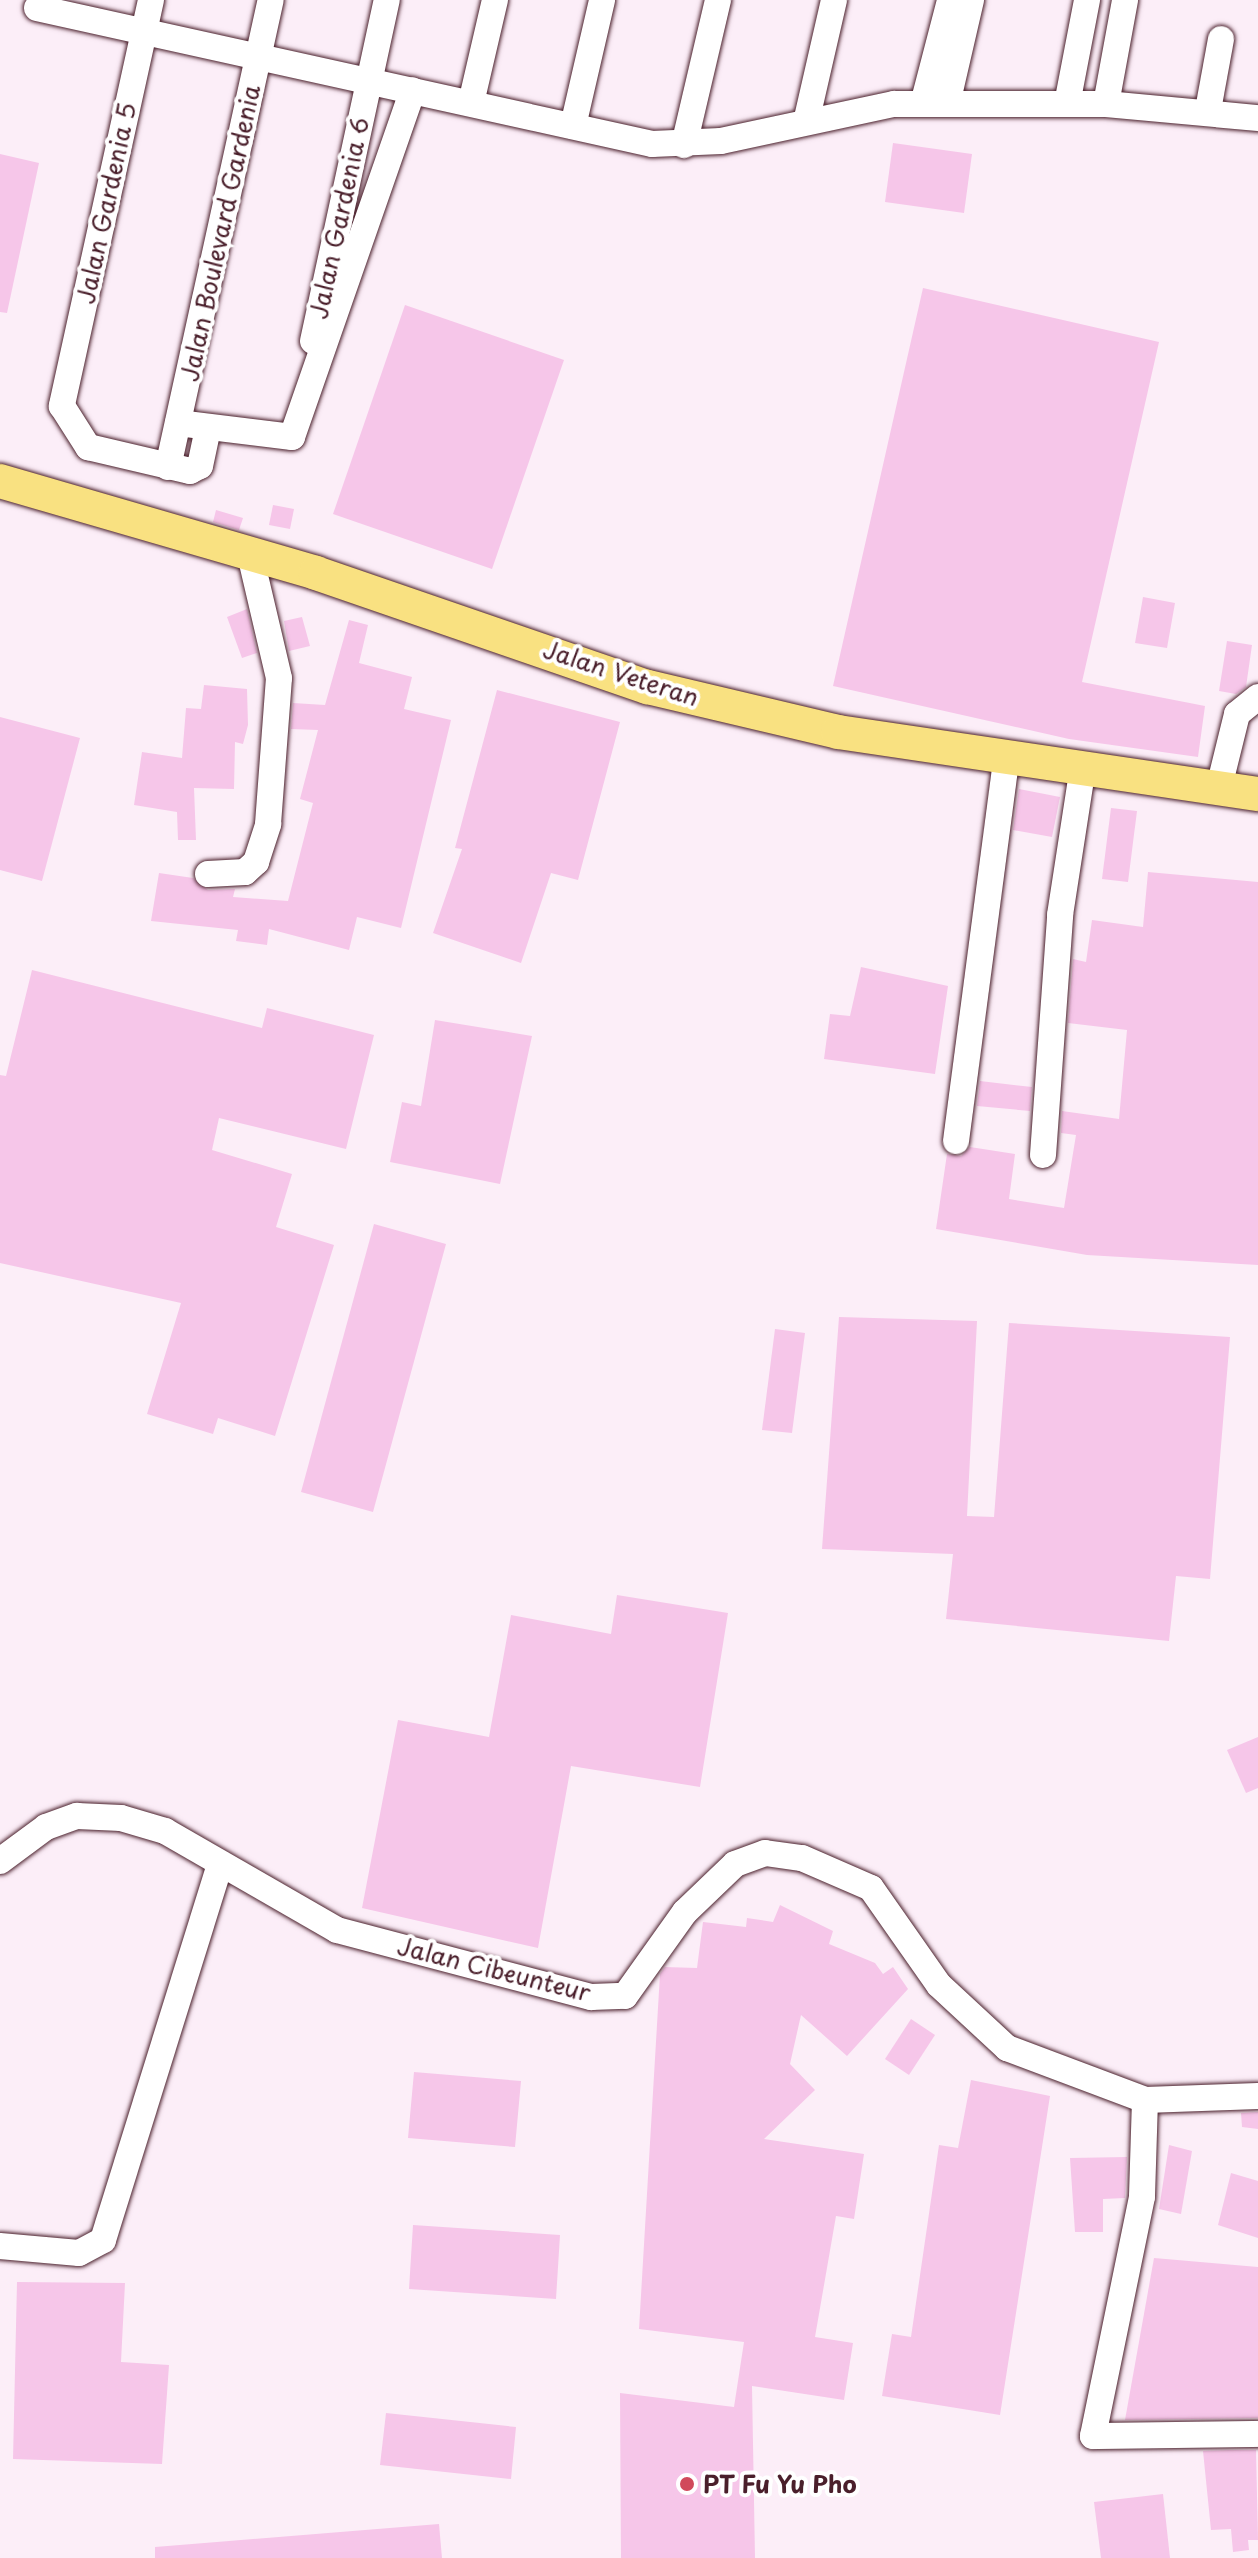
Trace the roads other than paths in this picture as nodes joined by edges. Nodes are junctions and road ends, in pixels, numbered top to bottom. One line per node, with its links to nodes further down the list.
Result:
1 (151, 0): 13 (street, Jalan Gardenia 5)
2 (271, 0): 15 (street, Jalan Boulevard Gardenia)
3 (387, 0): 16 (street, Jalan Gardenia 6)
4 (495, 0): 18 (street)
5 (602, 0): 25 (street)
6 (718, 0): 26 (street)
7 (834, 0): 23 (street)
8 (950, 0): 19 (street)
9 (971, 0): 19 (street)
10 (1087, 0): 20 (street)
11 (1125, 0): 21 (street)
12 (37, 8): 13 (street)
13 (144, 32): 15 (street); 30 (street, Jalan Gardenia 5)
14 (1221, 39): 22 (street)
15 (258, 57): 16 (street); 27 (street, Jalan Boulevard Gardenia)
16 (369, 80): 17 (street); 29 (street, Jalan Gardenia 6)
17 (413, 90): 18 (street); 29 (street)
18 (471, 103): 25 (street)
19 (935, 104): 20 (street); 23 (street)
20 (1067, 104): 21 (street)
21 (1106, 104): 22 (street)
22 (1208, 110): 24 (street)
23 (807, 118): 26 (street)
24 (1258, 118)
25 (573, 126): 26 (street)
26 (684, 145)
27 (178, 423): 28 (street); 30 (street, Jalan Boulevard Gardenia)
28 (208, 428): 29 (street); 30 (street)
29 (292, 437)
30 (168, 467)
31 (0, 481): 32 (main road, Jalan Veteran)
32 (250, 554): 34 (main road, Jalan Veteran); 38 (street)
33 (1258, 697): 36 (street)
34 (1007, 756): 35 (main road, Jalan Veteran); 39 (street)
35 (1083, 766): 36 (main road, Jalan Veteran); 40 (street)
36 (1219, 787): 37 (main road, Jalan Veteran)
37 (1258, 794)
38 (208, 874)
39 (956, 1141)
40 (1043, 1155)
41 (0, 1861): 42 (street, Jalan Cibeunteur)
42 (220, 1864): 44 (street, Jalan Cibeunteur); 45 (street)
43 (1258, 2096): 44 (street, Jalan Cibeunteur)
44 (1145, 2100): 46 (street)
45 (0, 2246)
46 (1258, 2434)

